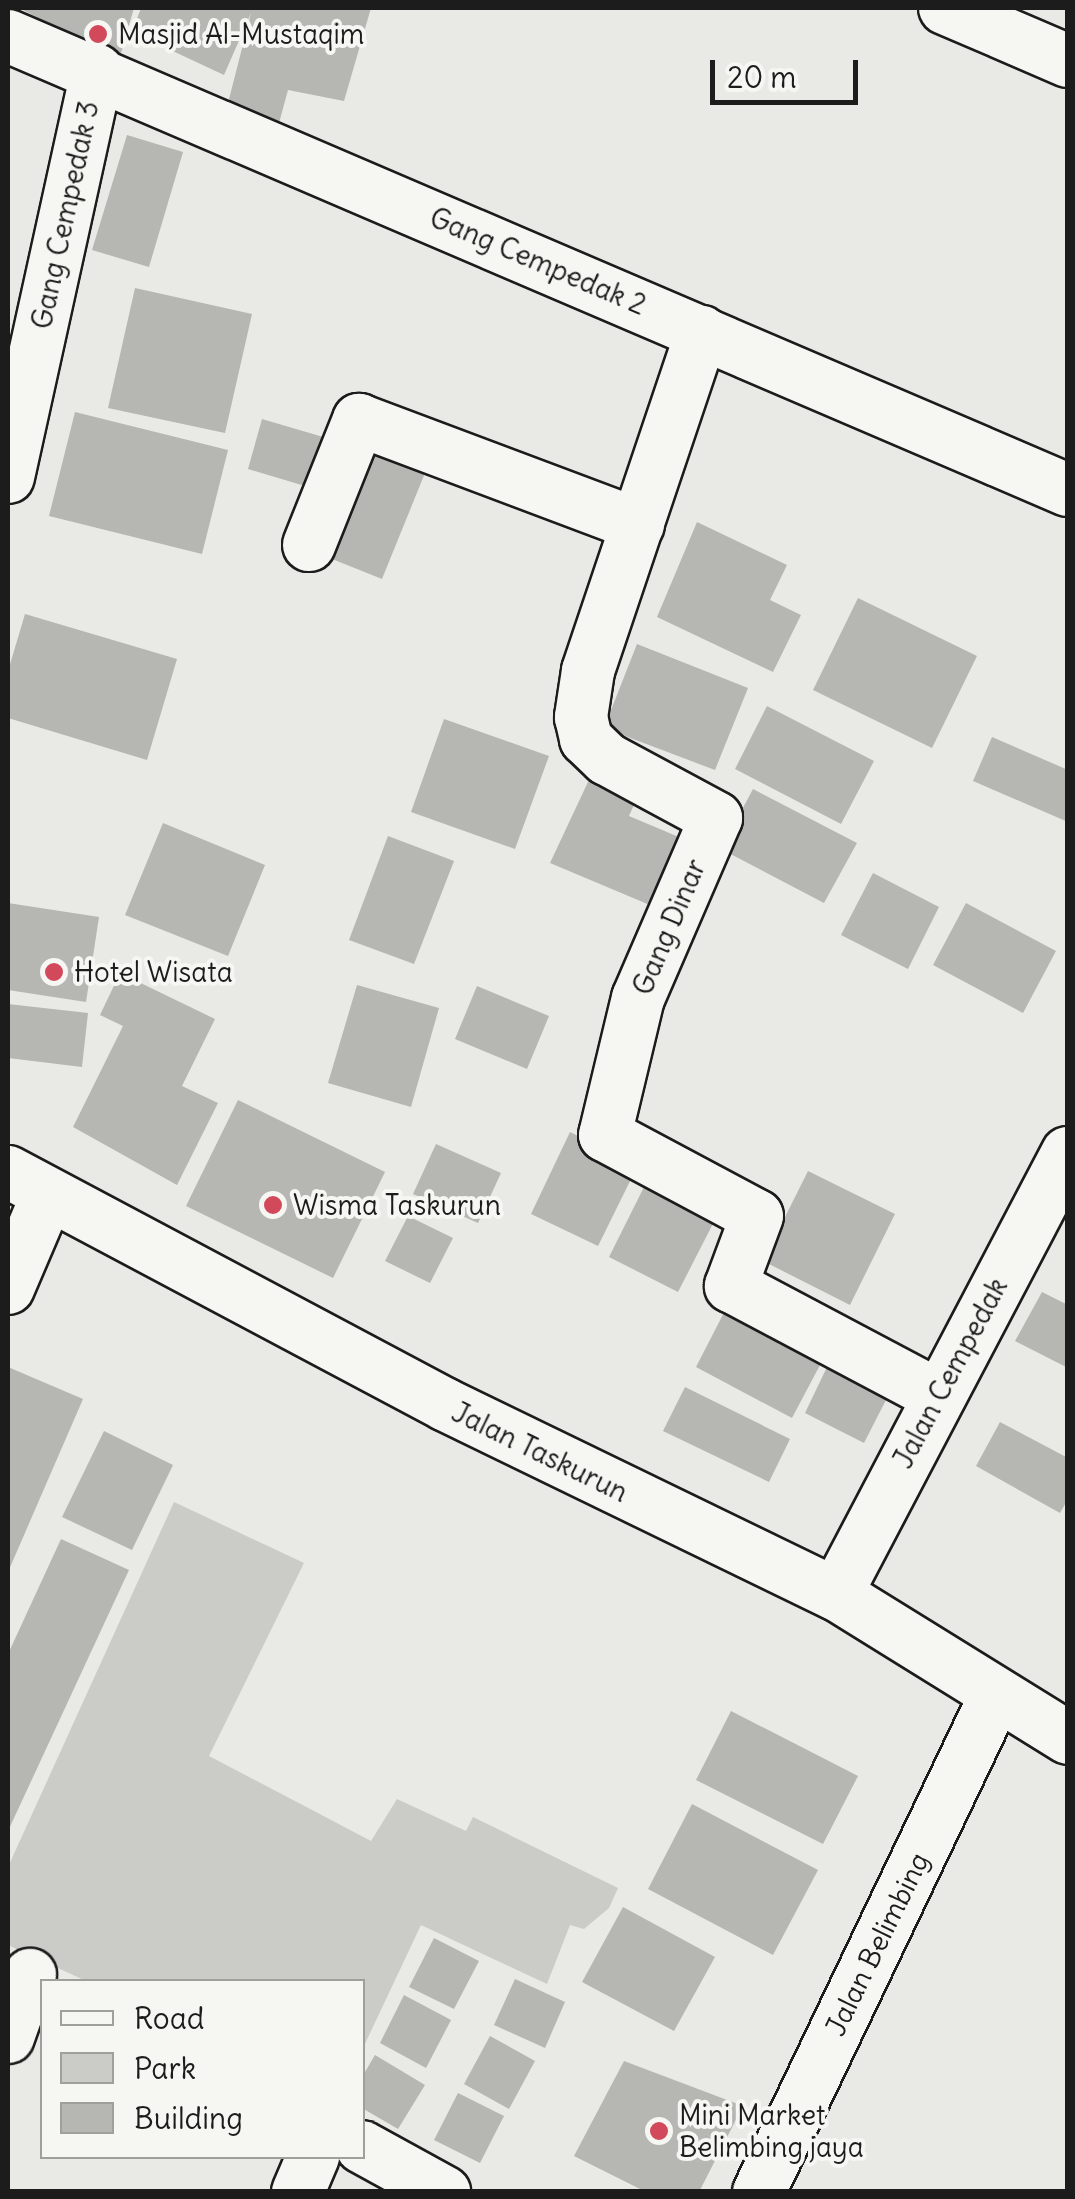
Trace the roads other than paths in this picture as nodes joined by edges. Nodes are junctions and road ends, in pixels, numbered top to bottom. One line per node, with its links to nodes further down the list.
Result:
1 (945, 8): 3 (street)
2 (8, 36): 4 (street, Gang Cempedak 2)
3 (1068, 61)
4 (96, 70): 5 (street, Gang Cempedak 2); 6 (street, Gang Cempedak 3)
5 (702, 332): 7 (street, Gang Cempedak 2); 8 (street, Gang Dinar)
6 (8, 477)
7 (1068, 490)
8 (638, 525): 9 (street); 13 (street, Gang Dinar)
9 (309, 545)
10 (1068, 1153): 13 (street, Jalan Cempedak)
11 (28, 1183): 12 (street); 14 (street, Jalan Taskurun)
12 (8, 1288)
13 (936, 1395): 14 (street, Jalan Cempedak)
14 (836, 1594): 15 (street, Jalan Taskurun)
15 (995, 1697): 16 (street, Jalan Taskurun); 23 (street, Jalan Belimbing)
16 (1068, 1738)
17 (27, 1975): 18 (street)
18 (8, 2037)
19 (365, 2149): 22 (street)
20 (312, 2159): 21 (street)
21 (298, 2192)
22 (444, 2192)
23 (759, 2192)

